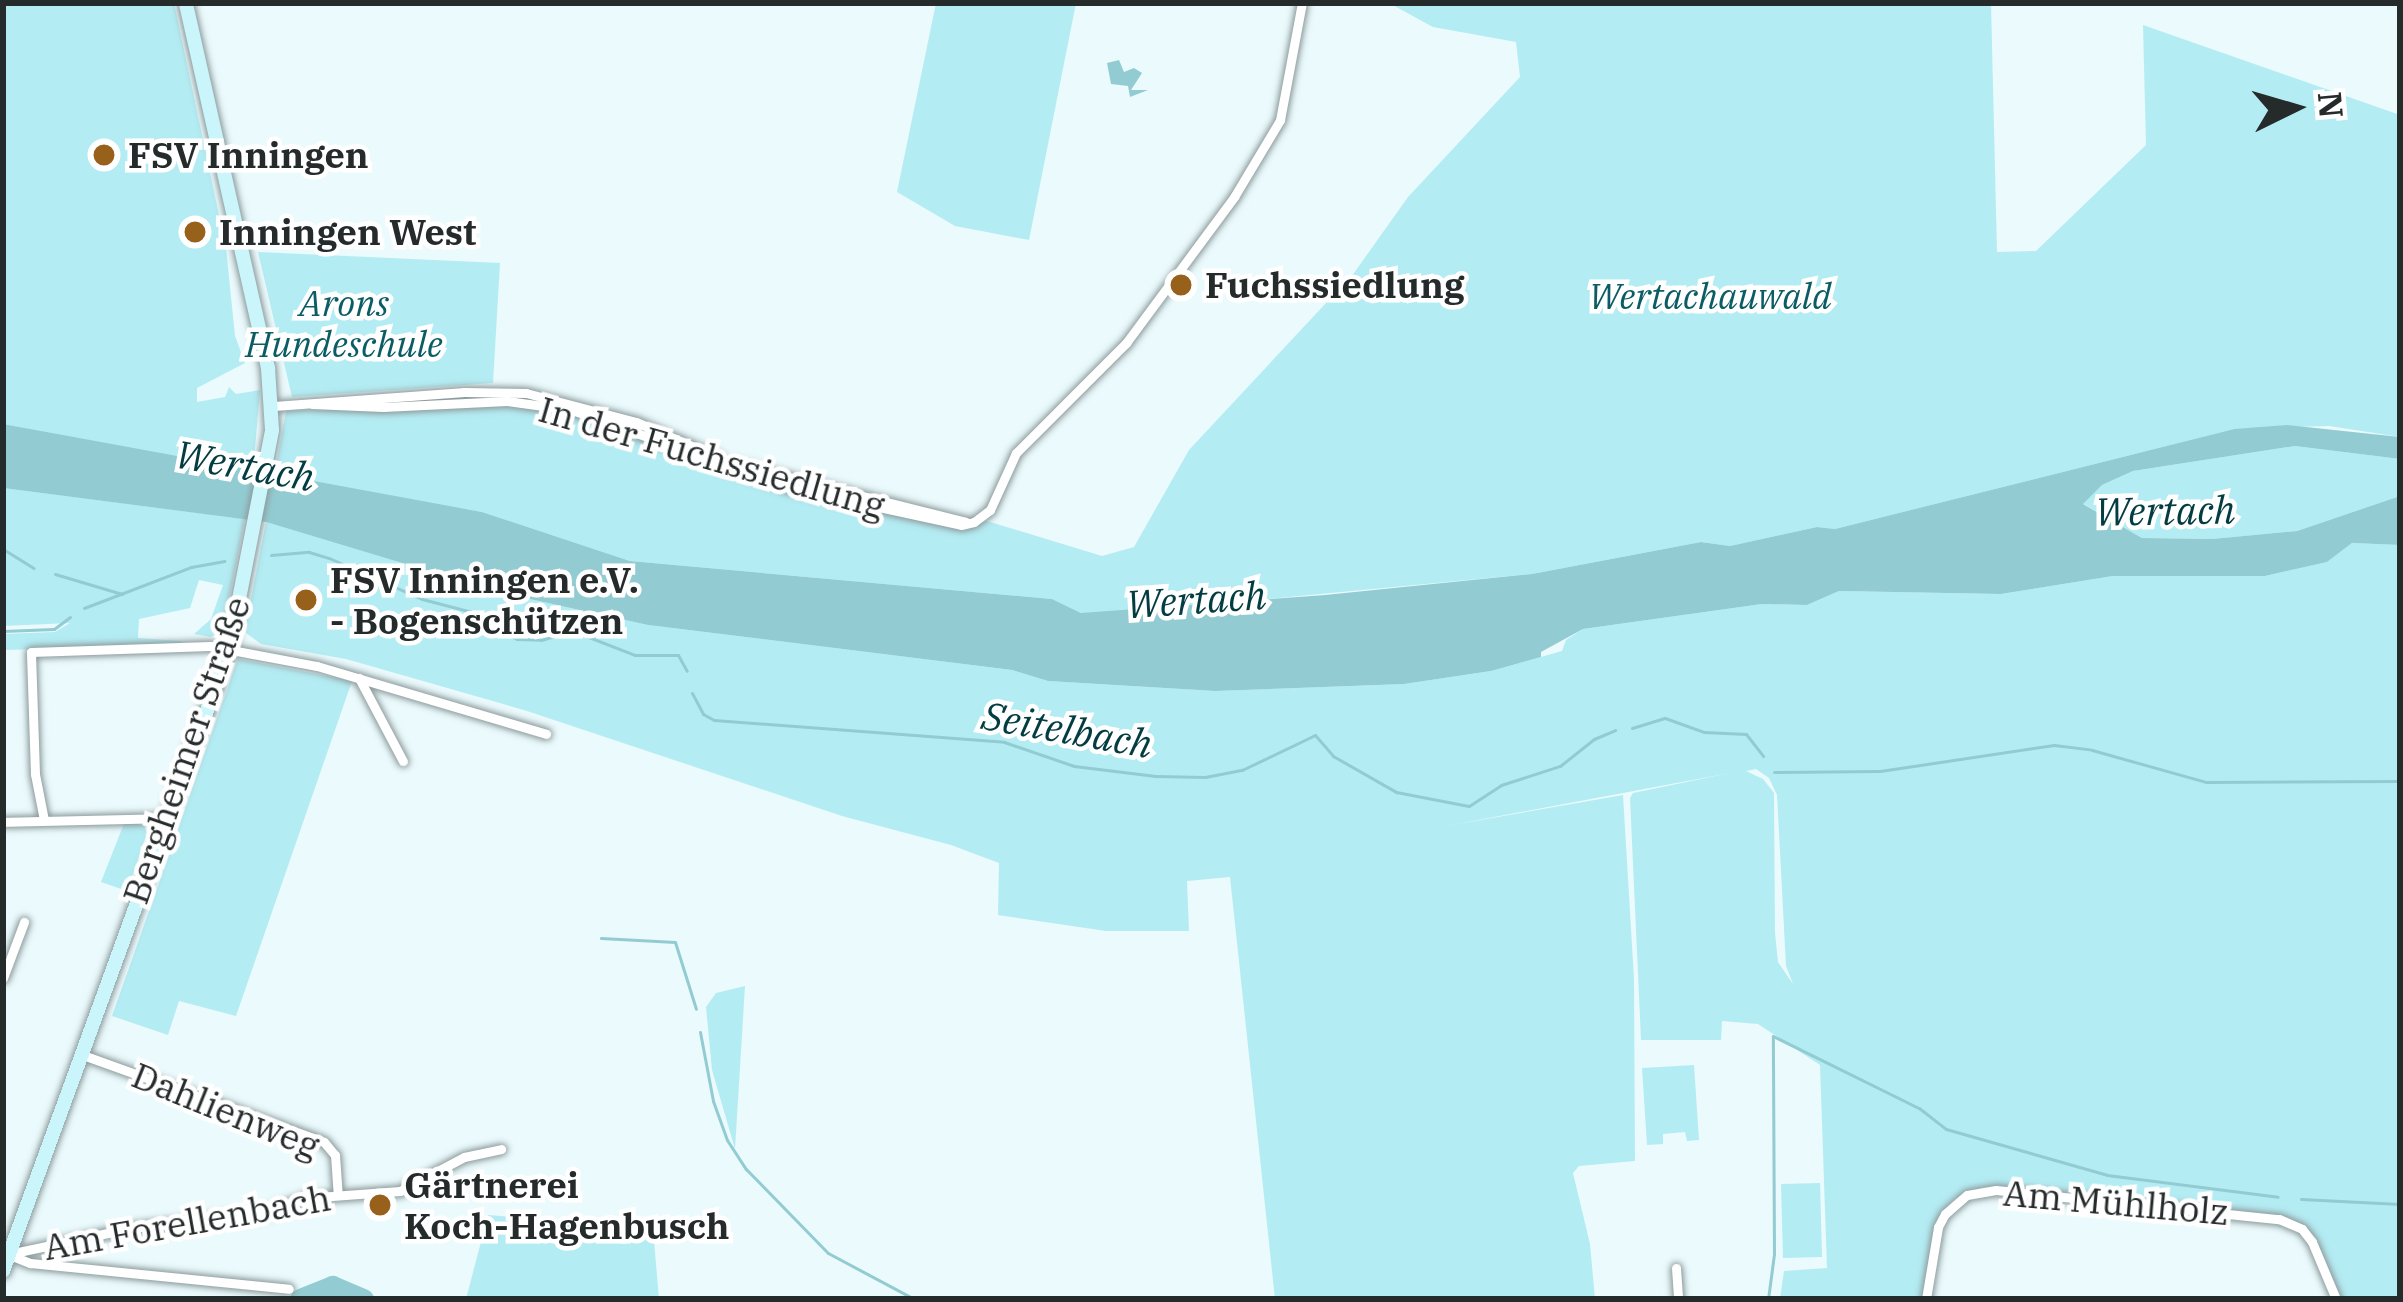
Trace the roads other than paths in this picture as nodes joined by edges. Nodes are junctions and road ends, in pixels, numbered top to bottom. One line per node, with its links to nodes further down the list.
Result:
1 (186, 3): 3 (street, Bergheimer Straße)
2 (1302, 3): 3 (street, In der Fuchssiedlung)
3 (274, 406): 4 (street, Bergheimer Straße)
4 (229, 650): 5 (street); 8 (street, Bergheimer Straße); 9 (street)
5 (359, 678): 6 (street); 7 (street)
6 (546, 734)
7 (403, 761)
8 (166, 818): 9 (street); 15 (street, Bergheimer Straße)
9 (44, 820): 10 (street)
10 (3, 822)
11 (23, 922): 13 (street)
12 (3, 942): 13 (street)
13 (7, 959): 14 (street)
14 (3, 978)
15 (80, 1054): 17 (street, Dahlienweg); 18 (street, Bergheimer Straße)
16 (501, 1149): 17 (street, Am Forellenbach)
17 (338, 1194): 18 (street, Am Forellenbach)
18 (6, 1253): 20 (street, Bergheimer Straße); 21 (street)
19 (1676, 1268): 22 (street)
20 (3, 1271)
21 (289, 1289)
22 (1678, 1299)
23 (1926, 1299): 24 (street, Am Mühlholz)
24 (2336, 1299)

